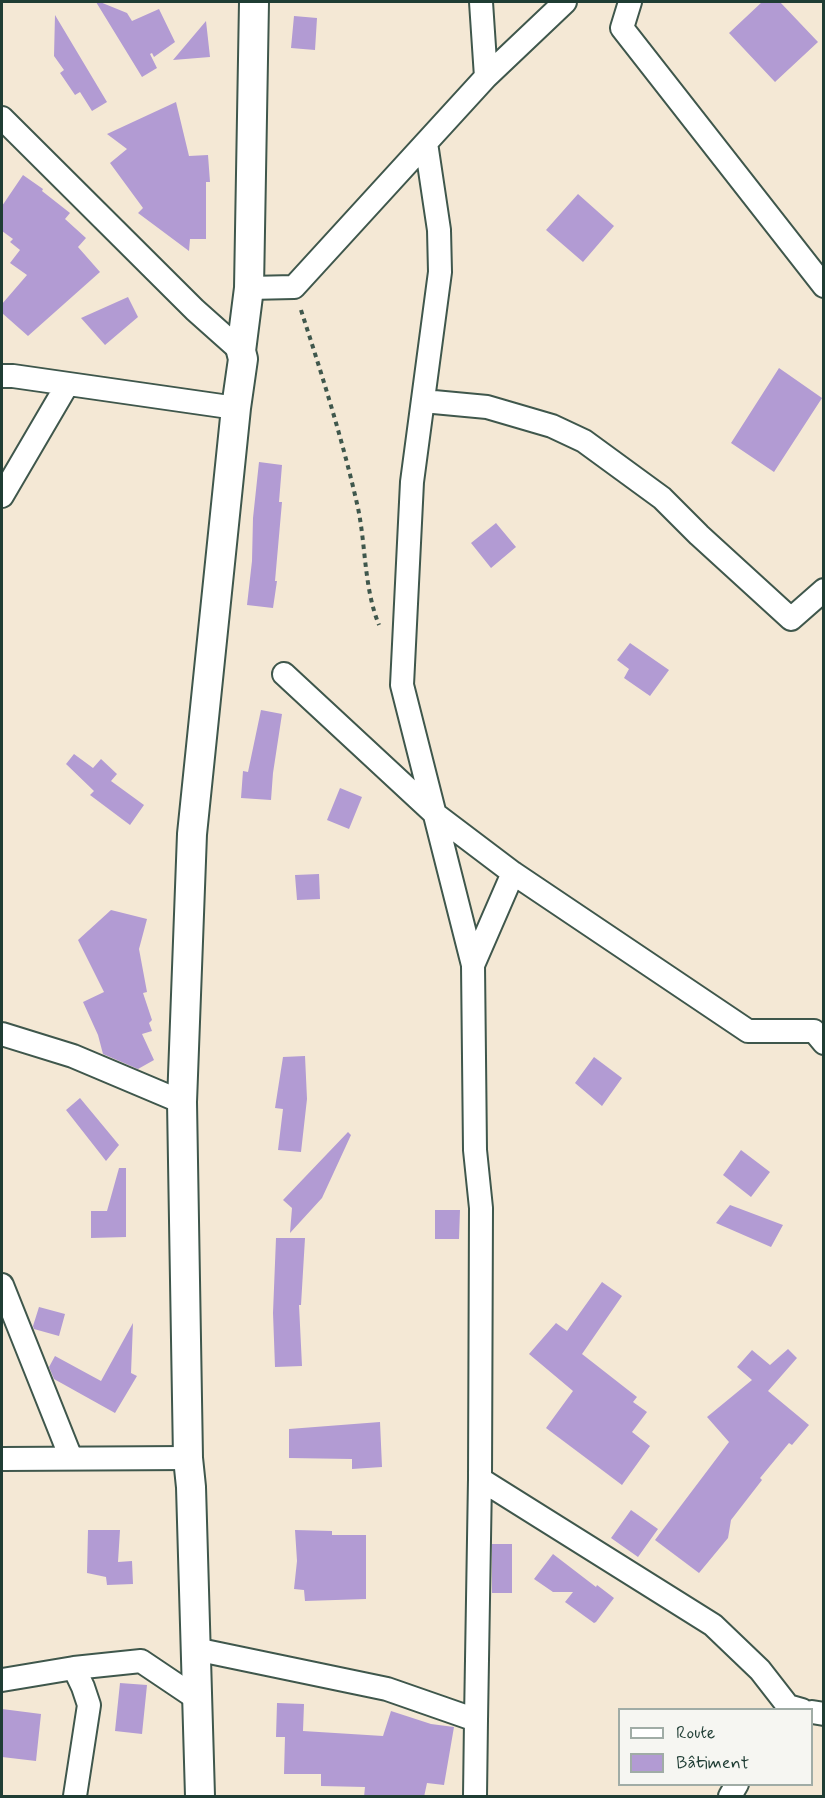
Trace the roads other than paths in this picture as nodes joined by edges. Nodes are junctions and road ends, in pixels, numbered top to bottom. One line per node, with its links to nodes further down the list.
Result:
1 (254, 2): 9 (street)
2 (481, 2): 5 (street)
3 (565, 2): 5 (street)
4 (630, 2): 8 (street)
5 (486, 77): 7 (street)
6 (2, 118): 10 (street)
7 (426, 143): 9 (street); 13 (street)
8 (824, 286)
9 (249, 288): 10 (street)
10 (241, 351): 14 (street)
11 (2, 376): 12 (street)
12 (67, 385): 14 (street); 15 (street)
13 (423, 401): 16 (street); 18 (street)
14 (236, 408): 23 (street)
15 (2, 496)
16 (824, 590)
17 (284, 674): 18 (street)
18 (435, 814): 19 (street); 20 (street)
19 (513, 873): 20 (street); 22 (street)
20 (473, 964): 28 (street)
21 (2, 1034): 23 (street)
22 (824, 1043)
23 (182, 1102): 26 (street)
24 (2, 1285): 25 (street)
25 (71, 1458): 26 (street); 27 (street)
26 (188, 1458): 29 (street)
27 (2, 1459)
28 (480, 1479): 33 (street); 34 (street)
29 (195, 1649): 32 (street); 34 (street)
30 (74, 1668): 31 (street); 32 (street); 35 (street)
31 (2, 1680)
32 (196, 1698): 36 (street)
33 (792, 1708)
34 (476, 1720): 37 (street)
35 (75, 1797)
36 (200, 1797)
37 (475, 1797)

